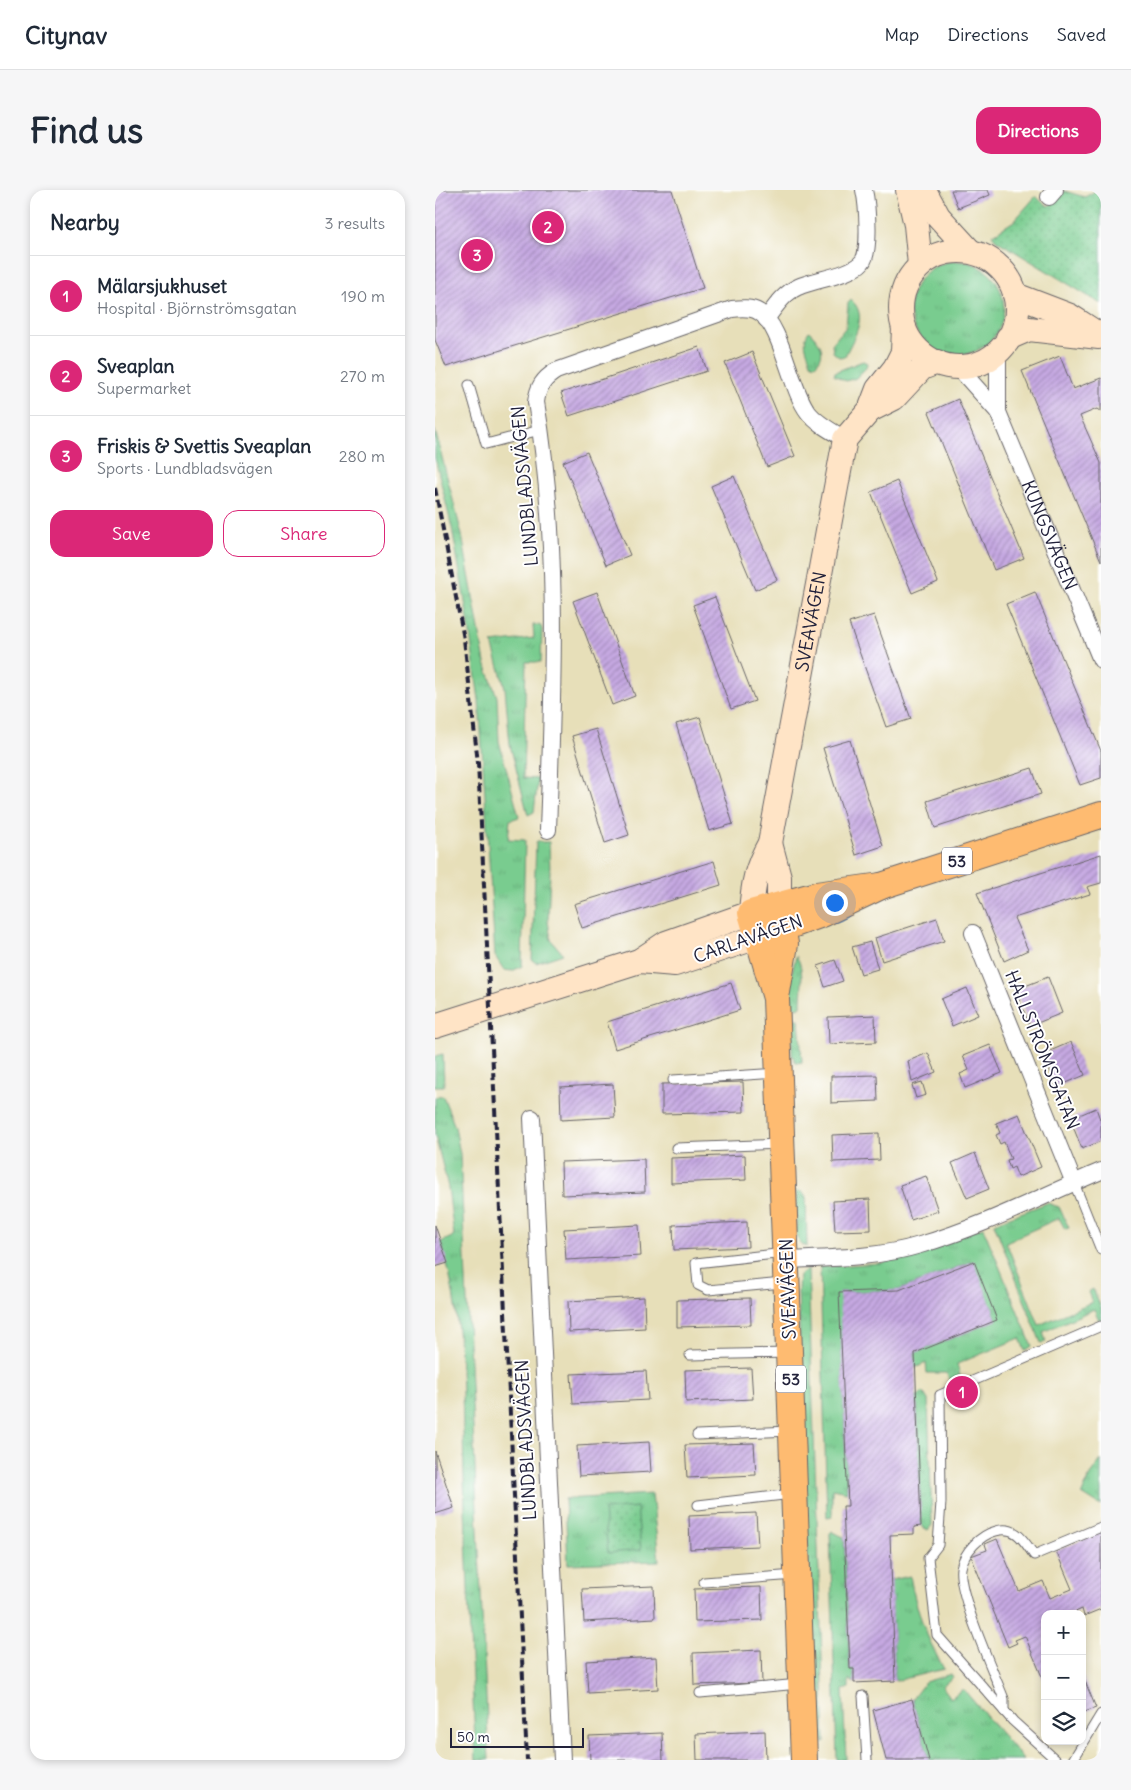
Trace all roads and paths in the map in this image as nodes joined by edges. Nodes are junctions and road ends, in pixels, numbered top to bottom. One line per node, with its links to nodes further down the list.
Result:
1 (864, 190): 7 (street)
2 (908, 190): 5 (street)
3 (924, 190): 4 (street)
4 (970, 252): 5 (street); 6 (street)
5 (921, 265): 8 (street)
6 (1015, 295): 9 (street); 10 (street)
7 (766, 319): 15 (street, LUNDBLADSVÄGEN); 16 (street)
8 (904, 327): 11 (street); 13 (street)
9 (1101, 336): 10 (street)
10 (1003, 345): 11 (street); 14 (street, KUNGSVÄGEN)
11 (947, 364): 13 (street); 14 (street, KUNGSVÄGEN)
12 (469, 385): 15 (lane)
13 (870, 410): 16 (street)
14 (998, 412): 17 (street, KUNGSVÄGEN)
15 (540, 430): 19 (street, LUNDBLADSVÄGEN)
16 (845, 439): 20 (street, SVEAVÄGEN)
17 (1101, 660)
18 (1101, 815): 21 (main road, CARLAVÄGEN / 53)
19 (548, 830)
20 (770, 843): 21 (street, SVEAVÄGEN); 22 (street, SVEAVÄGEN)
21 (781, 917): 22 (main road, CARLAVÄGEN / 53); 24 (main road, SVEAVÄGEN / 53)
22 (755, 925): 24 (main road, SVEAVÄGEN / 53); 25 (street, CARLAVÄGEN)
23 (973, 933): 32 (street, HALLSTRÖMSGATAN)
24 (776, 998): 26 (main road, SVEAVÄGEN / 53)
25 (435, 1026)
26 (780, 1072): 27 (lane); 29 (main road, SVEAVÄGEN / 53)
27 (673, 1080)
28 (532, 1118): 51 (street, LUNDBLADSVÄGEN)
29 (783, 1144): 30 (lane); 35 (main road, SVEAVÄGEN / 53)
30 (676, 1148)
31 (1101, 1171): 32 (street)
32 (1074, 1182): 33 (lane); 35 (street)
33 (1097, 1226): 34 (lane)
34 (1101, 1250)
35 (787, 1265): 35 (lane); 37 (main road, SVEAVÄGEN / 53)
36 (1101, 1326): 49 (lane)
37 (790, 1353): 38 (lane); 39 (main road, SVEAVÄGEN / 53)
38 (690, 1355)
39 (793, 1431): 40 (lane); 41 (main road, SVEAVÄGEN / 53)
40 (697, 1435)
41 (795, 1494): 42 (lane); 44 (main road, SVEAVÄGEN / 53)
42 (698, 1505)
43 (1101, 1527): 49 (lane)
44 (798, 1575): 45 (lane); 46 (main road, SVEAVÄGEN / 53)
45 (704, 1582)
46 (801, 1684): 47 (lane); 52 (main road, SVEAVÄGEN / 53)
47 (700, 1693)
48 (863, 1696): 53 (lane)
49 (1004, 1710): 54 (lane)
50 (1101, 1714): 55 (lane)
51 (562, 1760)
52 (804, 1760)
53 (867, 1760)
54 (1056, 1760)
55 (1073, 1760)

